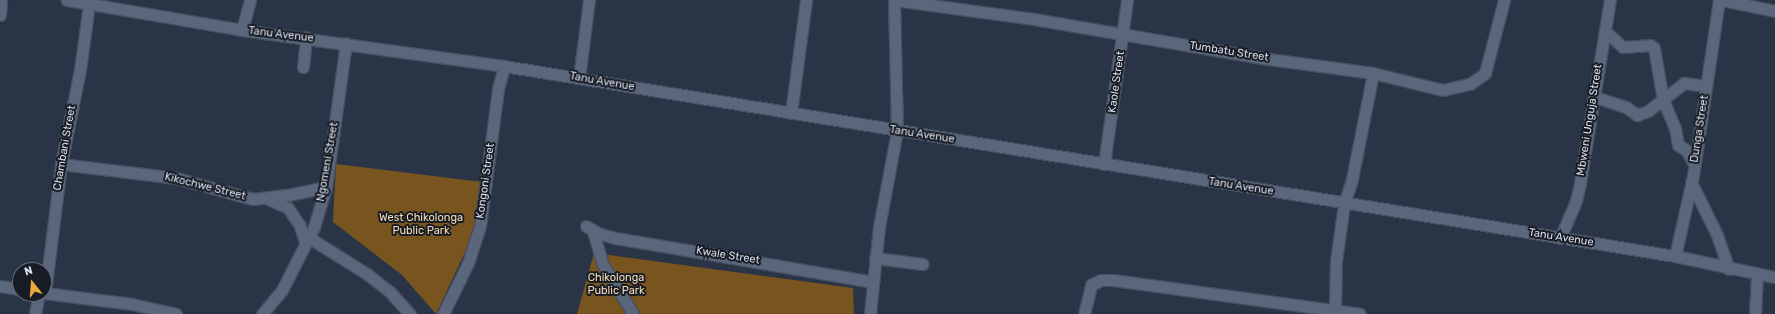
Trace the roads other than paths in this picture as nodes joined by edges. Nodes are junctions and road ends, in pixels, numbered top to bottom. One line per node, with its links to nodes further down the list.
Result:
1 (2, 0): 14 (street)
2 (67, 0): 12 (street, Tanu Avenue)
3 (250, 0): 15 (street)
4 (589, 0): 23 (street)
5 (806, 0): 27 (street)
6 (894, 0): 17 (street, Tumbatu Street); 28 (street)
7 (1127, 0): 17 (street, Kaole Street)
8 (1504, 0): 22 (street, Tumbatu Street)
9 (1610, 0): 16 (street, Mbweni Unguja Street)
10 (1719, 0): 24 (street, Dunga Street)
11 (1722, 0): 13 (street)
12 (89, 4): 15 (street, Tanu Avenue); 29 (street, Chambani Street)
13 (1775, 11)
14 (0, 15)
15 (242, 30): 18 (street, Tanu Avenue)
16 (1605, 31): 25 (street, Mbweni Unguja Street); 26 (street)
17 (1123, 32): 22 (street, Tumbatu Street); 30 (street, Kaole Street)
18 (306, 38): 19 (street, Tanu Avenue); 21 (street)
19 (346, 43): 20 (street, Tanu Avenue); 33 (street, Ngomeni Street)
20 (504, 66): 23 (street, Tanu Avenue); 55 (street, Kongoni Street)
21 (303, 67)
22 (1373, 73): 35 (street)
23 (579, 78): 27 (street, Tanu Avenue)
24 (1706, 86): 26 (street); 31 (street, Dunga Street)
25 (1595, 97): 26 (street); 36 (street, Mbweni Unguja Street)
26 (1663, 100): 31 (street)
27 (790, 113): 28 (street, Tanu Avenue)
28 (897, 131): 30 (street, Tanu Avenue); 39 (street)
29 (61, 164): 34 (street, Kikochwe Street); 40 (street, Chambani Street)
30 (1104, 164): 35 (street, Tanu Avenue)
31 (1694, 164): 32 (street, Dunga Street)
32 (1691, 182): 38 (street, Dunga Street); 42 (street)
33 (326, 187): 34 (street, Kikochwe Street); 37 (street, Ngomeni Street)
34 (263, 197): 37 (street)
35 (1344, 204): 36 (street, Tanu Avenue); 50 (street)
36 (1560, 238): 38 (street, Tanu Avenue)
37 (306, 239): 53 (street, Ngomeni Street); 54 (street)
38 (1675, 256): 42 (street, Tanu Avenue)
39 (875, 258): 41 (street); 45 (street)
40 (47, 262)
41 (923, 264)
42 (1729, 269): 43 (street, Tanu Avenue)
43 (1757, 275): 44 (street, Tanu Avenue); 60 (street)
44 (1775, 277)
45 (873, 282): 56 (street, Kwale Street); 57 (street)
46 (0, 286): 47 (street)
47 (12, 288)
48 (52, 294): 52 (street)
49 (40, 302): 51 (street, Chambani Street)
50 (1335, 311): 58 (street); 59 (street)
51 (35, 314)
52 (176, 314)
53 (262, 314)
54 (410, 314)
55 (443, 314)
56 (633, 314)
57 (870, 314)
58 (1084, 314)
59 (1357, 314)
60 (1755, 314)

